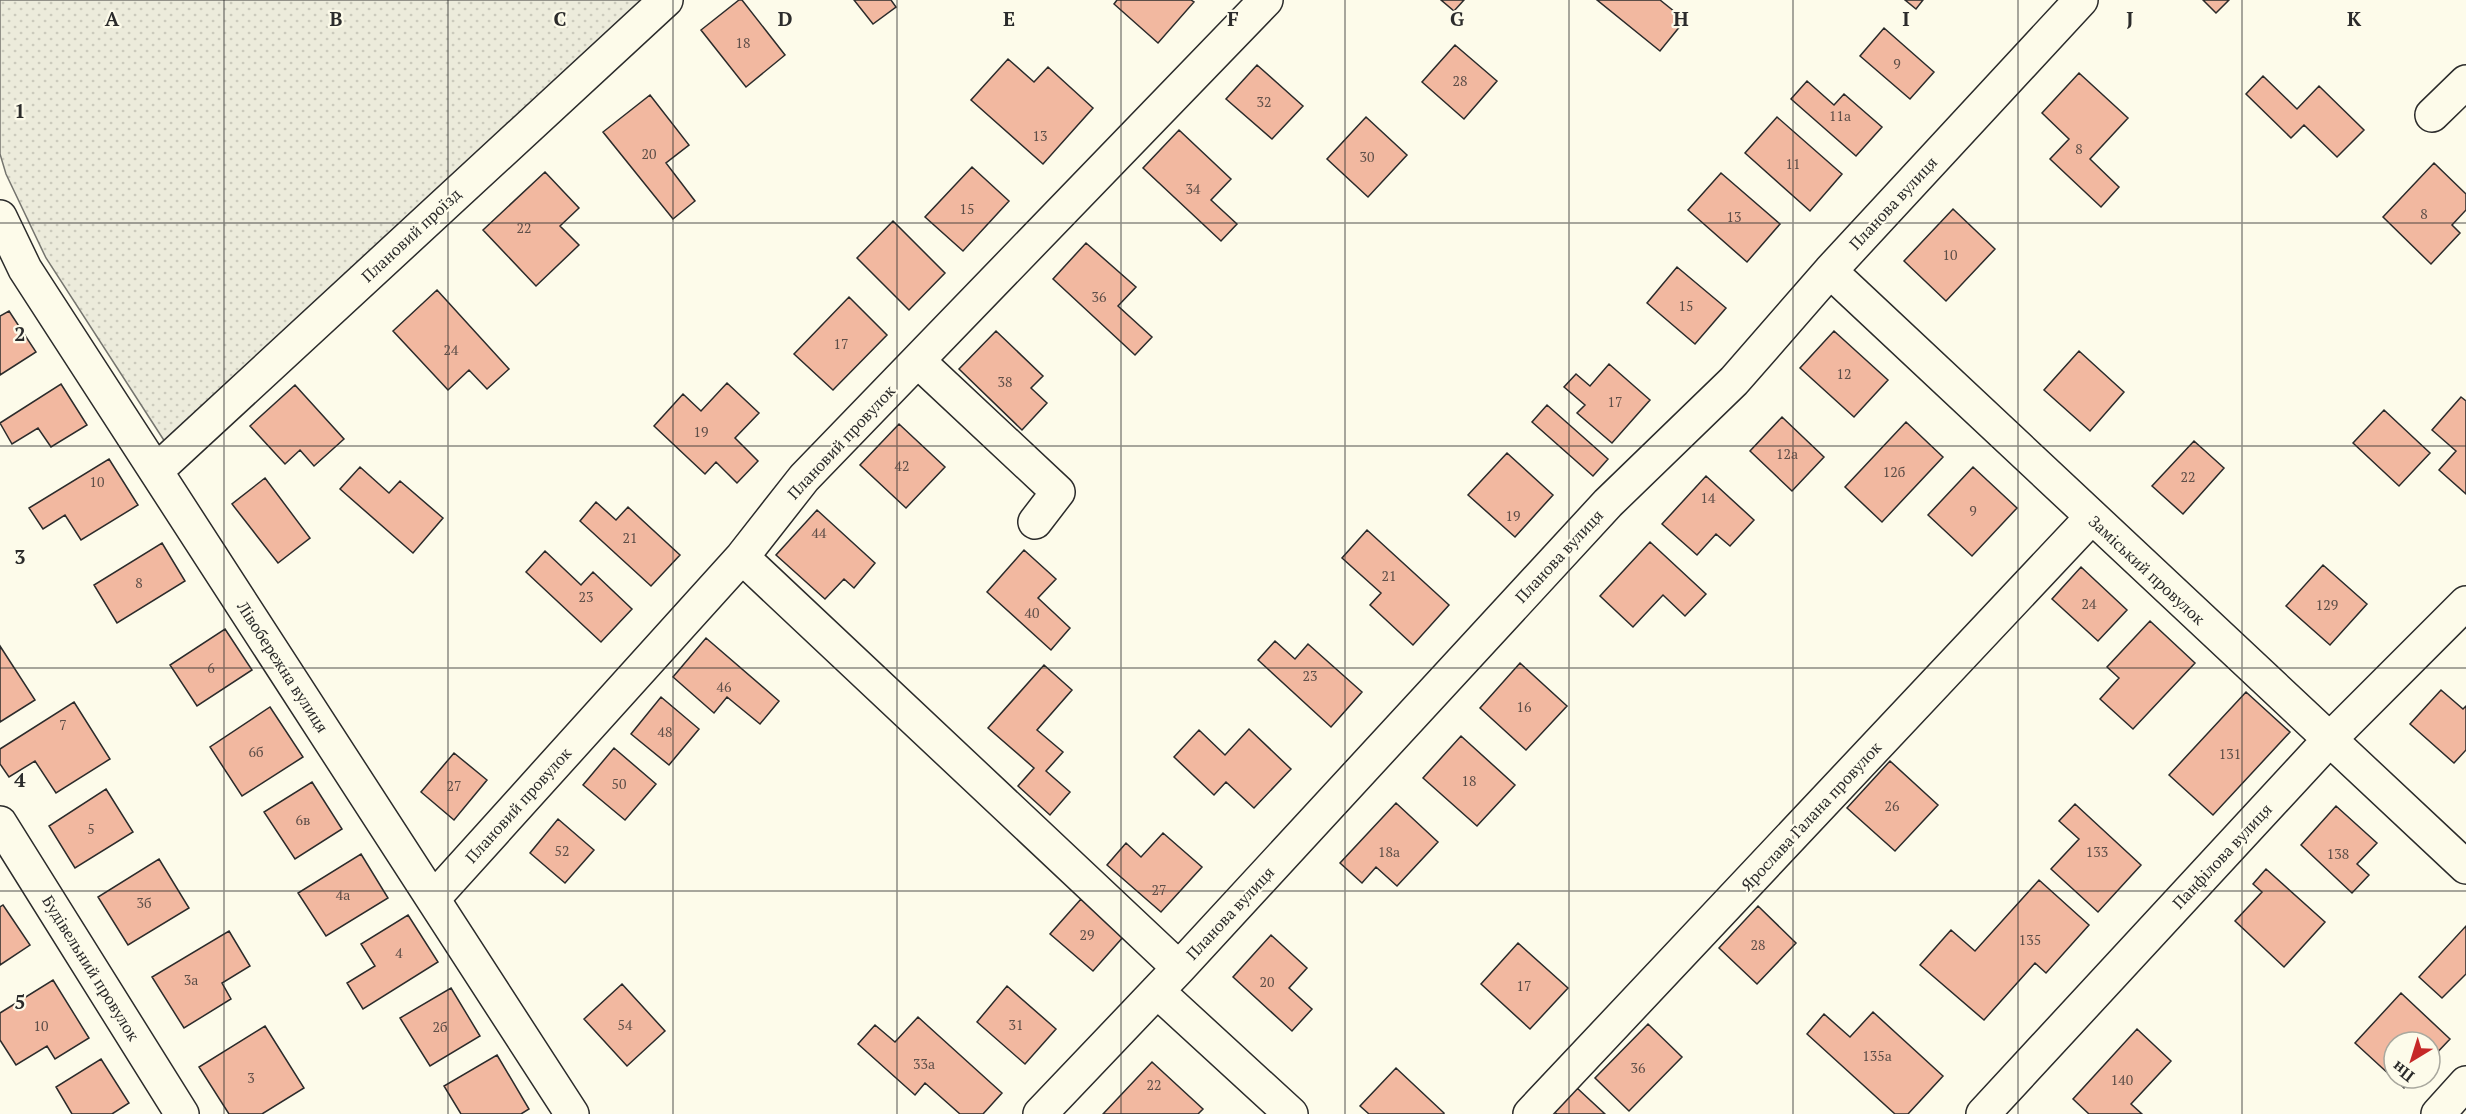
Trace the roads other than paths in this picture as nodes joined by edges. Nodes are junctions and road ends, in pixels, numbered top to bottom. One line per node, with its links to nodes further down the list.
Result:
1 (666, 0): 9 (street, Плановий проїзд)
2 (1266, 0): 8 (street, Плановий провулок)
3 (2081, 0): 7 (street, Планова вулиця)
4 (2466, 82): 5 (street)
5 (2432, 115)
6 (0, 217): 9 (street, Лівобережна вулиця)
7 (1830, 272): 10 (street, Заміський провулок); 18 (street, Планова вулиця)
8 (918, 361): 11 (street); 12 (street, Плановий провулок)
9 (156, 471): 17 (street, Лівобережна вулиця)
10 (2091, 518): 14 (street, Заміський провулок); 24 (street, Ярослава Галана провулок)
11 (1035, 522)
12 (742, 557): 17 (street, Плановий провулок); 18 (street)
13 (2466, 603): 14 (street, Панфілова вулиця)
14 (2329, 740): 16 (street, Заміський провулок); 25 (street, Панфілова вулиця)
15 (0, 823): 20 (street, Будівельний провулок)
16 (2466, 867)
17 (433, 899): 21 (street, Лівобережна вулиця)
18 (1168, 979): 22 (street, Планова вулиця); 23 (street)
19 (2466, 1083): 26 (street)
20 (183, 1114)
21 (572, 1114)
22 (1040, 1114)
23 (1291, 1114)
24 (1530, 1114)
25 (1983, 1114)
26 (2438, 1114)

